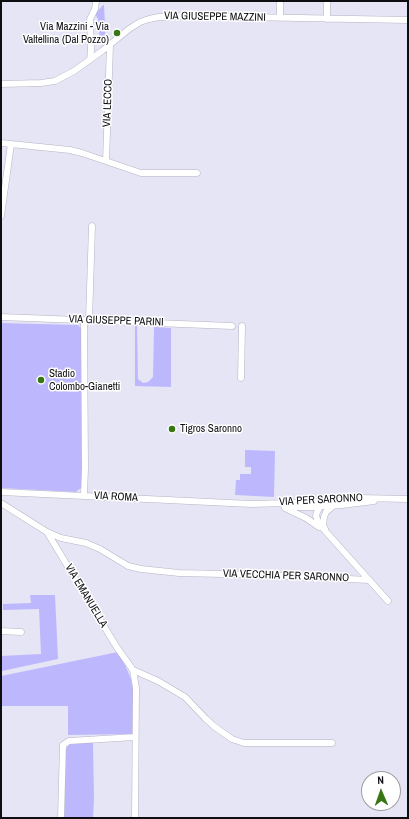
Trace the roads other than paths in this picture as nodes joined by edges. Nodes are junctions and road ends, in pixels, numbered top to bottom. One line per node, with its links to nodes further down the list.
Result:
1 (96, 1): 8 (street)
2 (280, 1): 4 (street, VIA GIUSEPPE MAZZINI)
3 (327, 1): 5 (street)
4 (280, 18): 5 (street, VIA GIUSEPPE MAZZINI); 7 (street, VIA GIUSEPPE MAZZINI)
5 (327, 19): 6 (street, VIA GIUSEPPE MAZZINI)
6 (408, 20)
7 (110, 45): 8 (street, VIA GIUSEPPE MAZZINI); 12 (street, VIA LECCO)
8 (90, 60): 9 (street, VIA GIUSEPPE MAZZINI)
9 (1, 84)
10 (1, 143): 11 (street)
11 (10, 144): 12 (street); 14 (street)
12 (106, 161): 13 (street)
13 (197, 173)
14 (1, 216)
15 (92, 226): 17 (street)
16 (1, 317): 17 (street, VIA GIUSEPPE PARINI)
17 (87, 320): 18 (street, VIA GIUSEPPE PARINI); 22 (street)
18 (232, 326)
19 (242, 326): 20 (street)
20 (241, 378)
21 (1, 492): 22 (street, VIA ROMA)
22 (84, 496): 25 (street, VIA ROMA)
23 (389, 498): 24 (street, VIA PER SARONNO); 26 (street, VIA PER SARONNO); 30 (street, VIA PER SARONNO)
24 (408, 498)
25 (231, 502): 28 (street, VIA PER SARONNO)
26 (325, 502): 28 (street, VIA PER SARONNO); 31 (street)
27 (1, 503): 32 (street)
28 (254, 504): 29 (street, VIA PER SARONNO)
29 (279, 506): 31 (street, VIA PER SARONNO); 33 (street)
30 (333, 506): 31 (street, VIA PER SARONNO); 33 (street)
31 (320, 507): 33 (street)
32 (47, 532): 34 (street, VIA VECCHIA PER SARONNO); 38 (street, VIA EMANUELLA)
33 (327, 532): 34 (street)
34 (369, 580): 35 (street)
35 (388, 602)
36 (1, 631): 37 (street)
37 (21, 632)
38 (133, 670): 39 (street); 40 (street)
39 (135, 737): 41 (street); 42 (street)
40 (332, 743)
41 (61, 818)
42 (135, 818)

